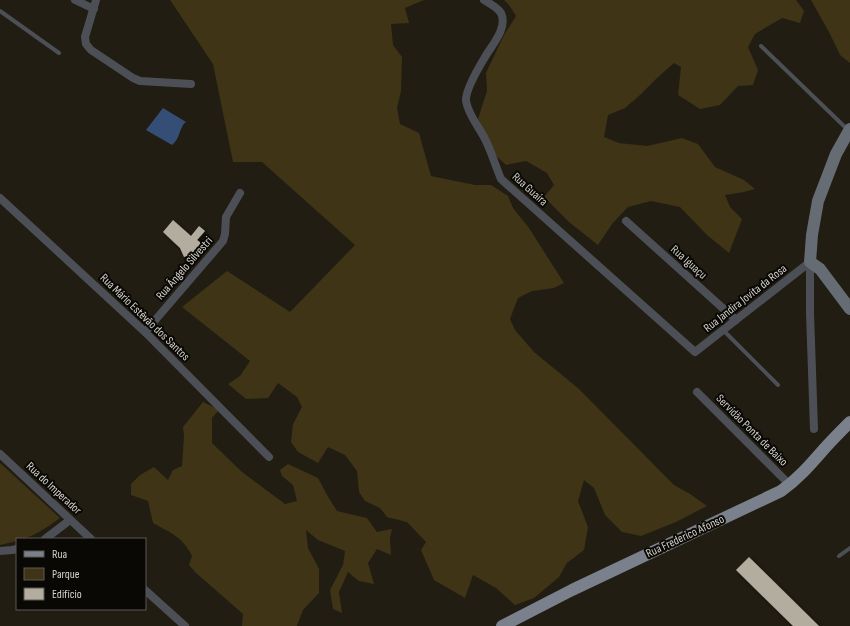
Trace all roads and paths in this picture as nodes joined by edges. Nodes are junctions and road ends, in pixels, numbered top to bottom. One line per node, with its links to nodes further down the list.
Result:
1 (75, 0): 4 (street)
2 (96, 0): 4 (street)
3 (484, 0): 18 (street, Rua Guaíra)
4 (94, 10): 8 (street)
5 (0, 11): 7 (lane)
6 (761, 46): 9 (lane)
7 (59, 53)
8 (191, 84)
9 (850, 130): 13 (street)
10 (240, 193): 17 (street, Rua Ângelo Silvestri)
11 (0, 198): 17 (street, Rua Mário Estêvão dos Santos)
12 (626, 222): 15 (street, Rua Iguaçu)
13 (810, 262): 14 (street); 15 (street, Rua Jandira Jovita da Rosa); 22 (street)
14 (850, 309)
15 (736, 320): 16 (street, Rua Jandira Jovita da Rosa)
16 (723, 330): 18 (street, Rua Jandira Jovita da Rosa); 19 (lane)
17 (145, 332): 24 (street, Rua Mário Estêvão dos Santos)
18 (695, 352)
19 (778, 385)
20 (697, 392): 25 (street, Servidão Ponta de Baixo)
21 (850, 422): 25 (main road, Rua Frederico Afonso)
22 (814, 429)
23 (0, 454): 26 (street, Rua do Imperador)
24 (269, 456)
25 (790, 485): 35 (main road, Rua Frederico Afonso)
26 (70, 520): 27 (street); 28 (street, Rua do Imperador)
27 (46, 538)
28 (90, 538)
29 (850, 548): 32 (lane)
30 (16, 549): 31 (street)
31 (0, 551)
32 (839, 556)
33 (146, 591): 34 (street)
34 (185, 626)
35 (502, 626)

